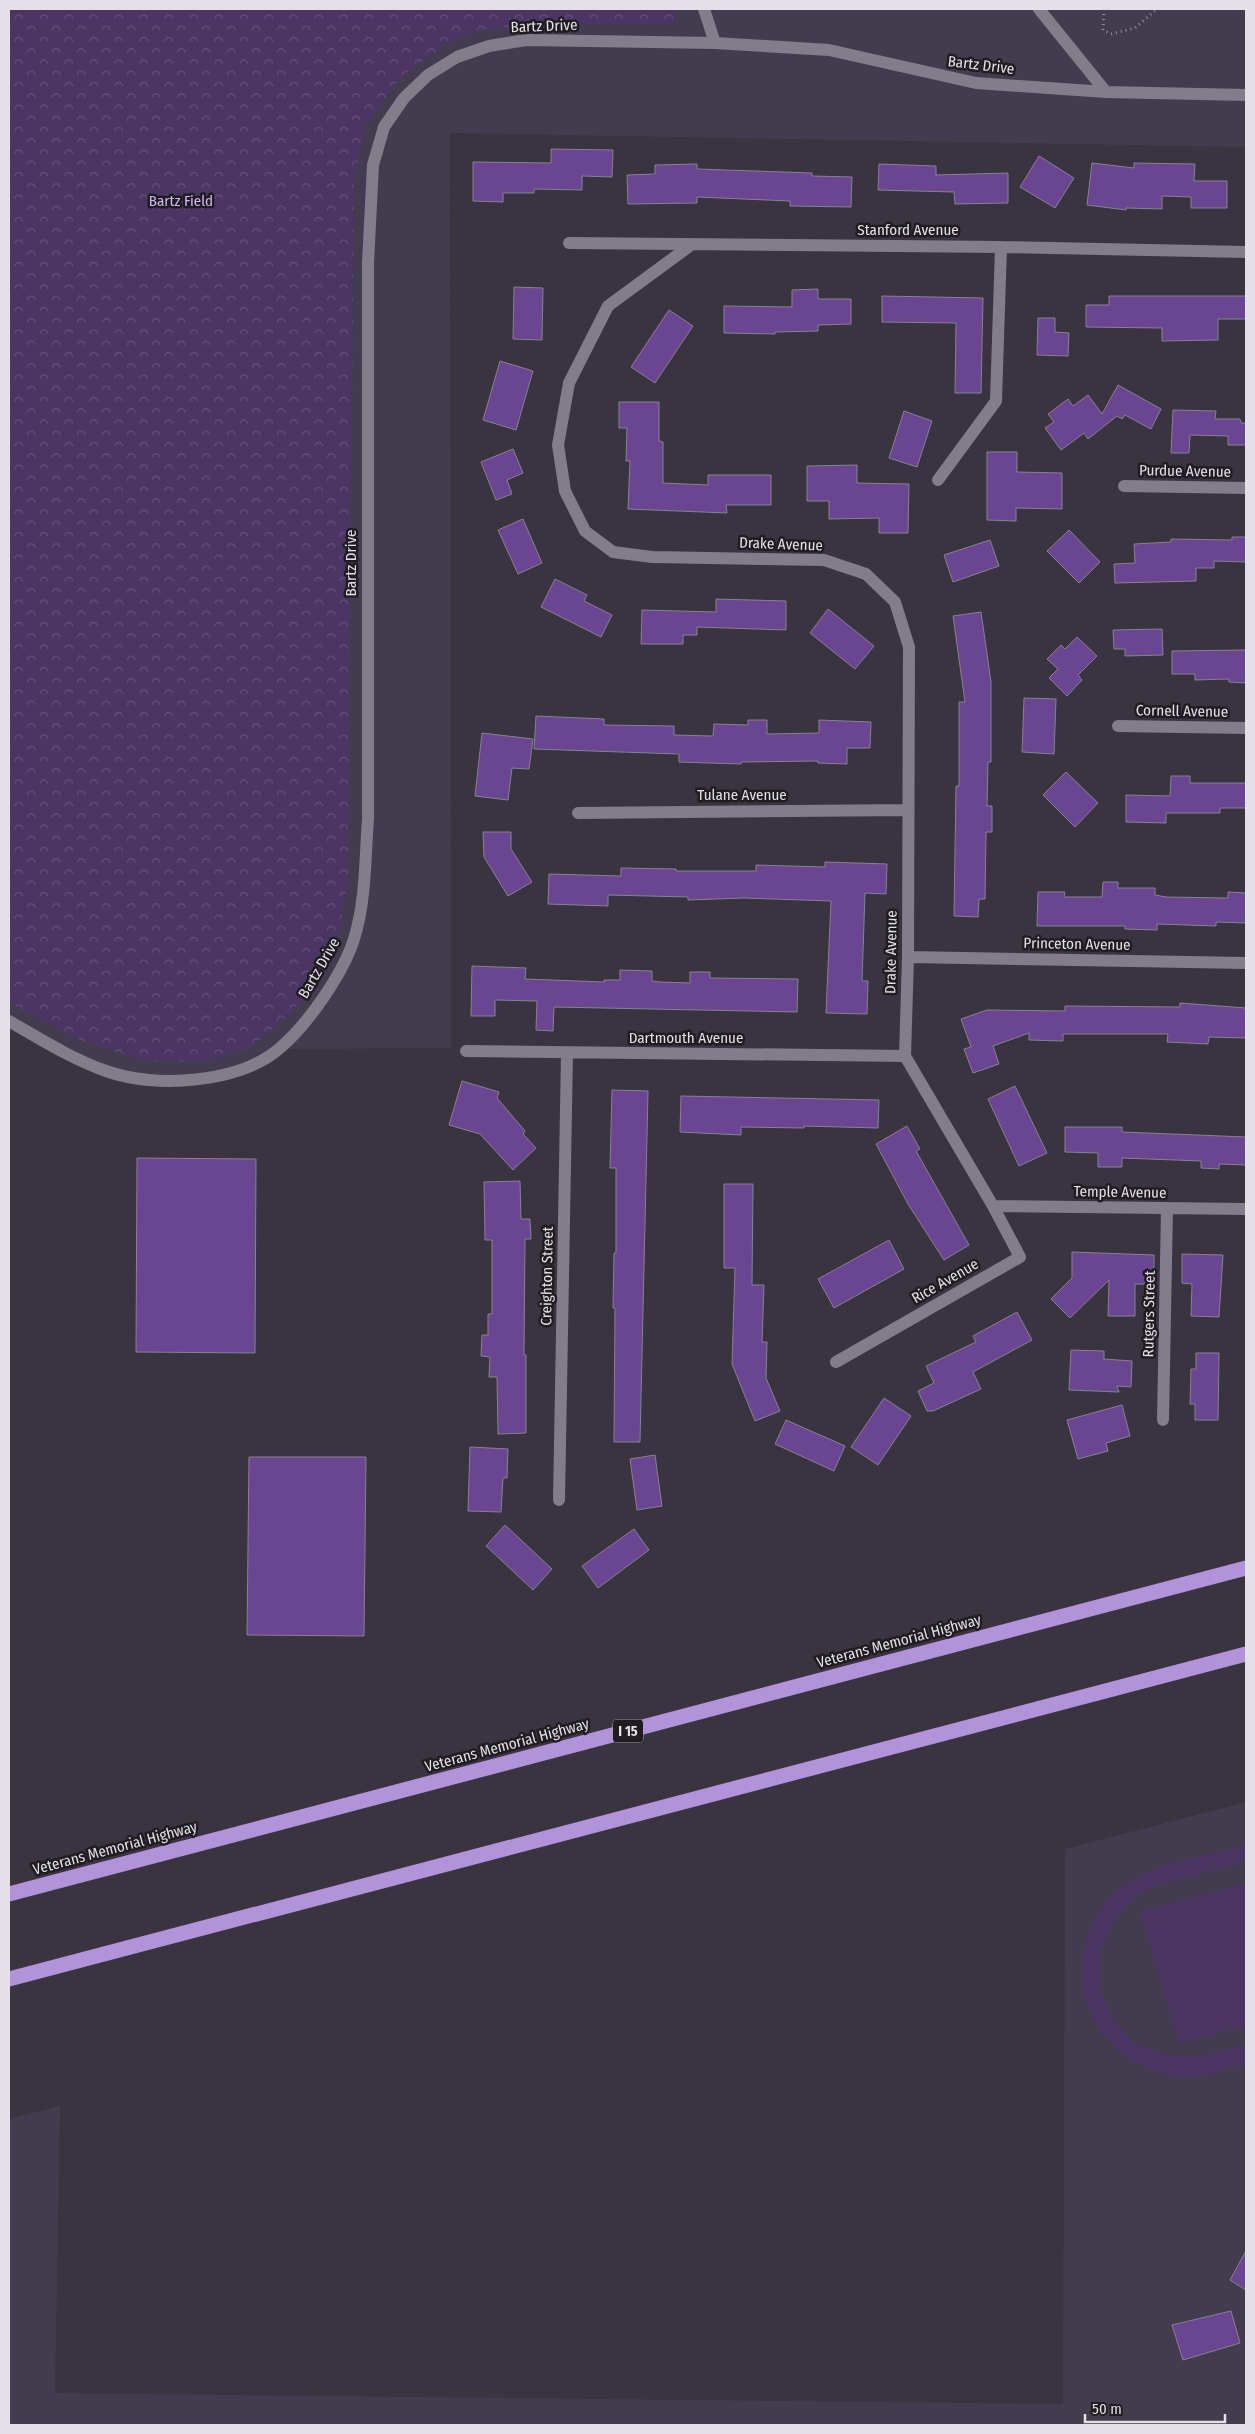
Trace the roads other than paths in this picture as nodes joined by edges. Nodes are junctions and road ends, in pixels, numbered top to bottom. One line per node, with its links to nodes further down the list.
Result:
1 (704, 9): 3 (street)
2 (1039, 9): 4 (street)
3 (716, 43): 4 (street, Bartz Drive); 19 (street, Bartz Drive)
4 (1106, 92): 5 (street, Bartz Drive)
5 (1246, 95)
6 (569, 243): 7 (street, Stanford Avenue)
7 (691, 245): 8 (street, Stanford Avenue); 15 (street, Drake Avenue)
8 (1001, 247): 9 (street, Stanford Avenue); 10 (street)
9 (1246, 252)
10 (938, 480)
11 (1124, 486): 12 (street, Purdue Avenue)
12 (1246, 488)
13 (1118, 726): 14 (street, Cornell Avenue)
14 (1246, 728)
15 (907, 810): 16 (street, Tulane Avenue); 17 (street, Drake Avenue)
16 (578, 812)
17 (908, 957): 18 (street, Princeton Avenue); 22 (street, Drake Avenue)
18 (1246, 964)
19 (9, 1021)
20 (466, 1051): 21 (street, Dartmouth Avenue)
21 (567, 1053): 22 (street, Dartmouth Avenue); 28 (street, Creighton Street)
22 (905, 1056): 23 (street)
23 (993, 1206): 24 (street, Temple Avenue); 26 (street, Rice Avenue)
24 (1167, 1209): 25 (street, Temple Avenue); 27 (street, Rutgers Street)
25 (1246, 1209)
26 (836, 1362)
27 (1163, 1420)
28 (559, 1500)
29 (1246, 1568): 31 (highway, Veterans Memorial Highway / I 15)
30 (1246, 1654): 32 (highway)
31 (9, 1894)
32 (9, 1979)

